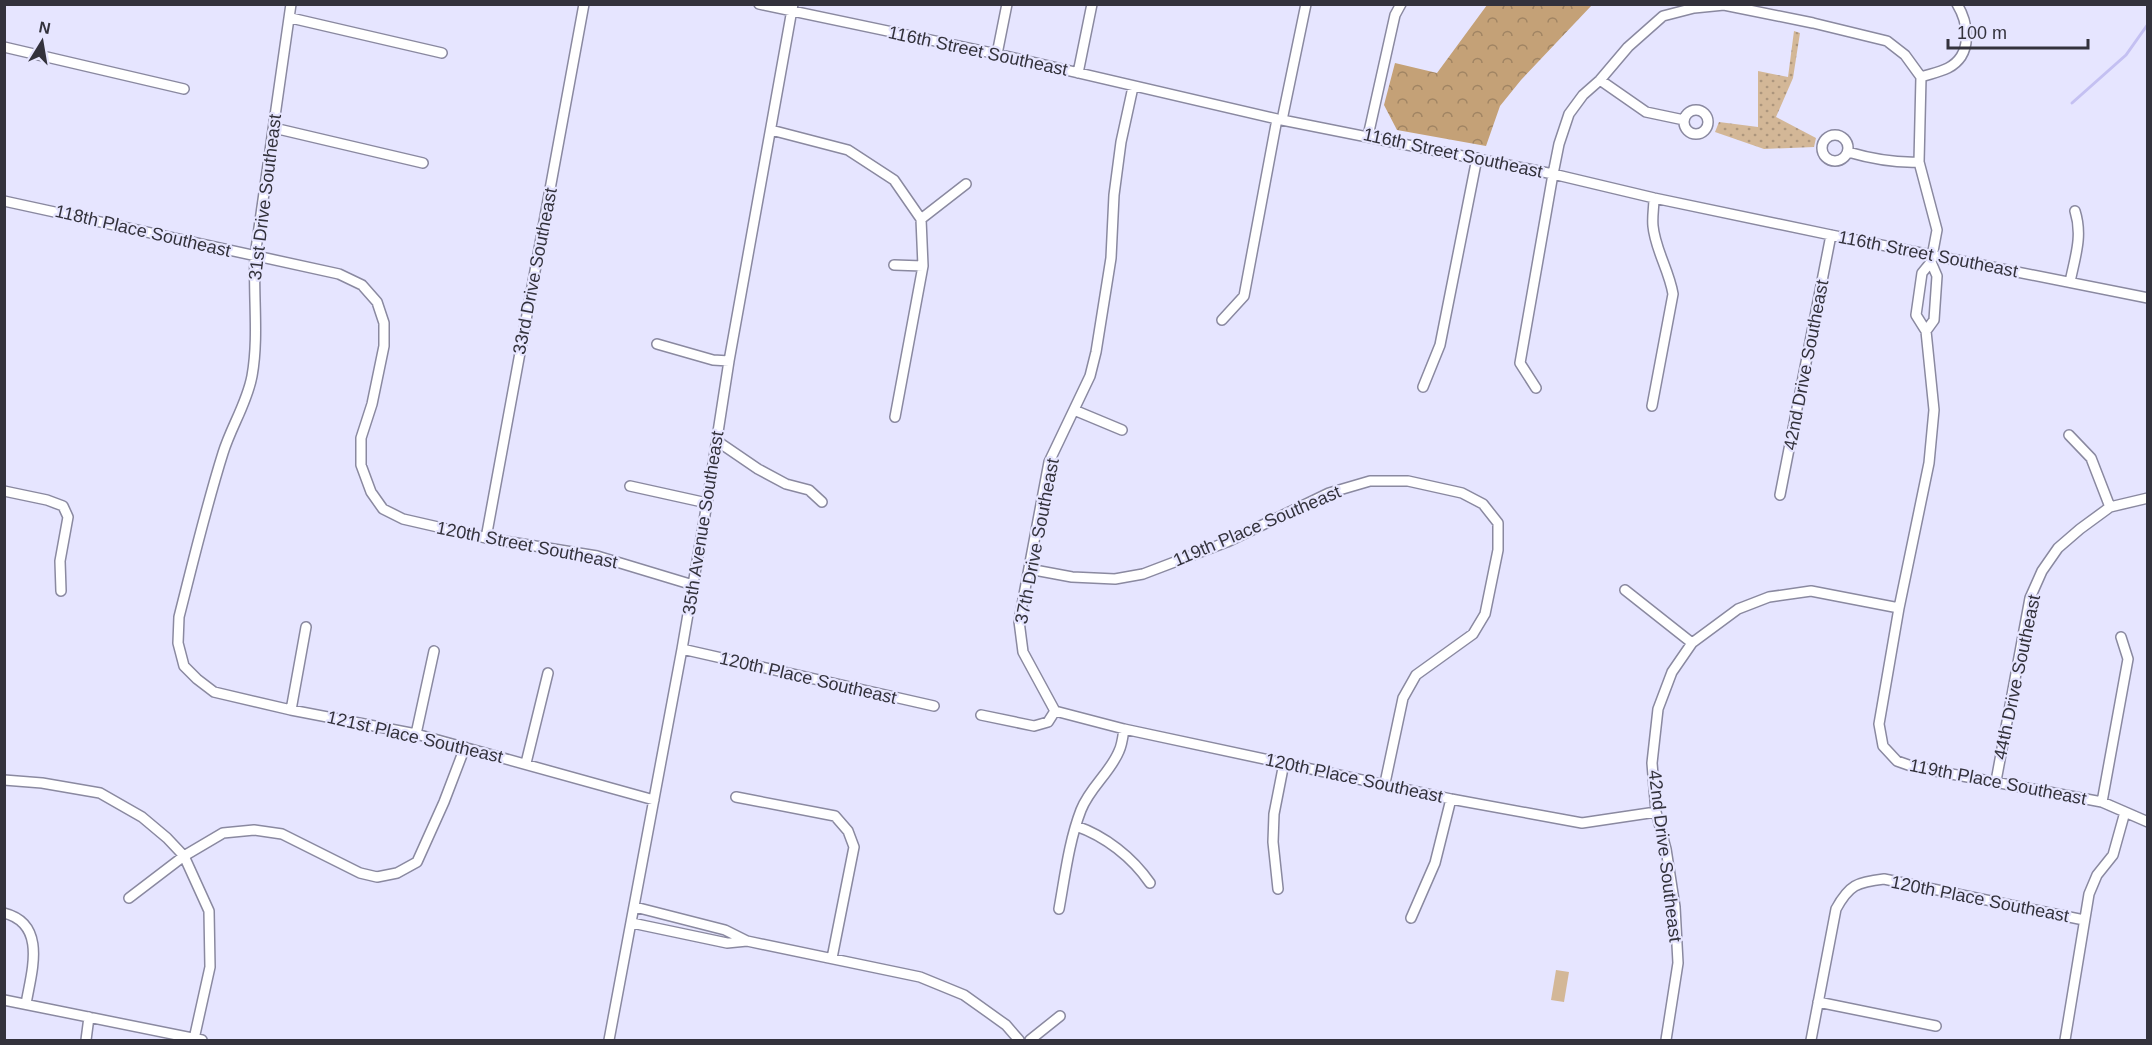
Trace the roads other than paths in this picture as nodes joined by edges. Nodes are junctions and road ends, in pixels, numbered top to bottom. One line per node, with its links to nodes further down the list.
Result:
1 (291, 4): 11 (street, 31st Drive Southeast)
2 (584, 4): 62 (street, 33rd Drive Southeast)
3 (759, 4): 10 (street, 116th Street Southeast)
4 (1007, 4): 14 (street)
5 (1092, 4): 15 (street)
6 (1306, 4): 20 (street)
7 (1401, 4): 24 (street)
8 (1957, 4): 16 (street)
9 (1724, 5): 16 (street); 17 (street)
10 (793, 8): 14 (street, 116th Street Southeast); 23 (street, 35th Avenue Southeast)
11 (291, 18): 13 (street); 22 (street, 31st Drive Southeast)
12 (4, 47): 19 (street)
13 (442, 53)
14 (997, 54): 15 (street, 116th Street Southeast)
15 (1078, 73): 18 (street, 116th Street Southeast)
16 (1921, 77): 27 (street)
17 (1600, 80): 21 (street); 29 (street)
18 (1133, 87): 20 (street, 116th Street Southeast); 49 (street, 37th Drive Southeast)
19 (184, 89)
20 (1280, 119): 24 (street, 116th Street Southeast); 42 (street)
21 (1684, 120)
22 (274, 128): 28 (street); 36 (street, 31st Drive Southeast)
23 (771, 130): 34 (street); 45 (street, 35th Avenue Southeast)
24 (1368, 136): 26 (street, 116th Street Southeast)
25 (1848, 152): 27 (street)
26 (1476, 158): 29 (street, 116th Street Southeast); 46 (street)
27 (1919, 162): 37 (street)
28 (423, 163)
29 (1553, 174): 31 (street, 116th Street Southeast); 47 (street)
30 (966, 184): 34 (street)
31 (1654, 198): 35 (street, 116th Street Southeast); 48 (street)
32 (4, 201): 36 (street, 118th Place Southeast)
33 (2075, 212): 40 (street)
34 (921, 219): 39 (street)
35 (1831, 235): 37 (street, 116th Street Southeast); 57 (street, 42nd Drive Southeast)
36 (255, 256): 56 (street, 118th Place Southeast); 73 (street, 31st Drive Southeast)
37 (1932, 258): 40 (street, 116th Street Southeast); 43 (street); 43 (street)
38 (894, 265): 39 (street)
39 (923, 266): 50 (street)
40 (2070, 282): 41 (street, 116th Street Southeast)
41 (2148, 298)
42 (1222, 320)
43 (1926, 331): 67 (street, 119th Place Southeast)
44 (657, 345): 45 (street)
45 (729, 361): 53 (street, 35th Avenue Southeast)
46 (1423, 387)
47 (1536, 388)
48 (1652, 406)
49 (1074, 410): 51 (street); 63 (street, 37th Drive Southeast)
50 (895, 417)
51 (1122, 430)
52 (2069, 435): 61 (street)
53 (717, 441): 59 (street); 60 (street, 35th Avenue Southeast)
54 (630, 486): 60 (street)
55 (4, 491): 66 (street)
56 (370, 492): 62 (street, 120th Street Southeast)
57 (1780, 495)
58 (2148, 498): 61 (street)
59 (822, 502)
60 (707, 504): 64 (street, 35th Avenue Southeast)
61 (2110, 507): 85 (street, 44th Drive Southeast)
62 (486, 538): 64 (street, 120th Street Southeast)
63 (1029, 569): 77 (street, 37th Drive Southeast); 86 (street, 119th Place Southeast)
64 (693, 585): 71 (street, 35th Avenue Southeast)
65 (1625, 590): 70 (street)
66 (61, 591)
67 (1899, 608): 70 (street); 85 (street, 119th Place Southeast)
68 (306, 627): 76 (street)
69 (2121, 637): 90 (street)
70 (1692, 643): 91 (street, 42nd Drive Southeast)
71 (682, 649): 75 (street, 120th Place Southeast); 89 (street, 35th Avenue Southeast)
72 (434, 651): 80 (street)
73 (184, 666): 76 (street, 121st Place Southeast)
74 (548, 673): 82 (street)
75 (934, 706)
76 (291, 710): 80 (street, 121st Place Southeast)
77 (1055, 711): 78 (street); 79 (street, 120th Place Southeast)
78 (981, 715)
79 (1124, 729): 83 (street, 120th Place Southeast); 94 (street)
80 (416, 734): 81 (street, 121st Place Southeast)
81 (465, 747): 82 (street, 121st Place Southeast); 95 (street)
82 (526, 763): 89 (street, 121st Place Southeast)
83 (1284, 763): 86 (street, 120th Place Southeast); 97 (street)
84 (4, 780): 95 (street)
85 (1996, 781): 90 (street, 119th Place Southeast)
86 (1385, 783): 88 (street, 120th Place Southeast)
87 (736, 797): 106 (street)
88 (1451, 799): 91 (street, 120th Place Southeast); 102 (street)
89 (654, 800): 99 (street, 35th Avenue Southeast)
90 (2102, 802): 92 (street, 119th Place Southeast)
91 (1656, 812): 118 (street, 42nd Drive Southeast)
92 (2125, 812): 93 (street, 119th Place Southeast); 103 (street)
93 (2148, 822)
94 (1076, 826): 96 (street); 100 (street)
95 (184, 856): 98 (street); 113 (street)
96 (1150, 883)
97 (1278, 889)
98 (129, 898)
99 (635, 907): 104 (street, 35th Avenue Southeast); 105 (street)
100 (1059, 909)
101 (4, 913): 109 (street)
102 (1411, 918)
103 (2084, 920): 108 (street, 120th Place Southeast); 120 (street)
104 (632, 923): 105 (street); 115 (street, 35th Avenue Southeast)
105 (747, 941): 106 (street)
106 (832, 958): 116 (street)
107 (4, 1000): 109 (street)
108 (1818, 1002): 112 (street); 119 (street)
109 (26, 1004): 111 (street)
110 (1060, 1016): 117 (street)
111 (89, 1017): 113 (street); 114 (street)
112 (1936, 1026)
113 (198, 1040)
114 (86, 1041)
115 (609, 1041)
116 (1019, 1041)
117 (1030, 1041)
118 (1666, 1041)
119 (1810, 1041)
120 (2065, 1041)

